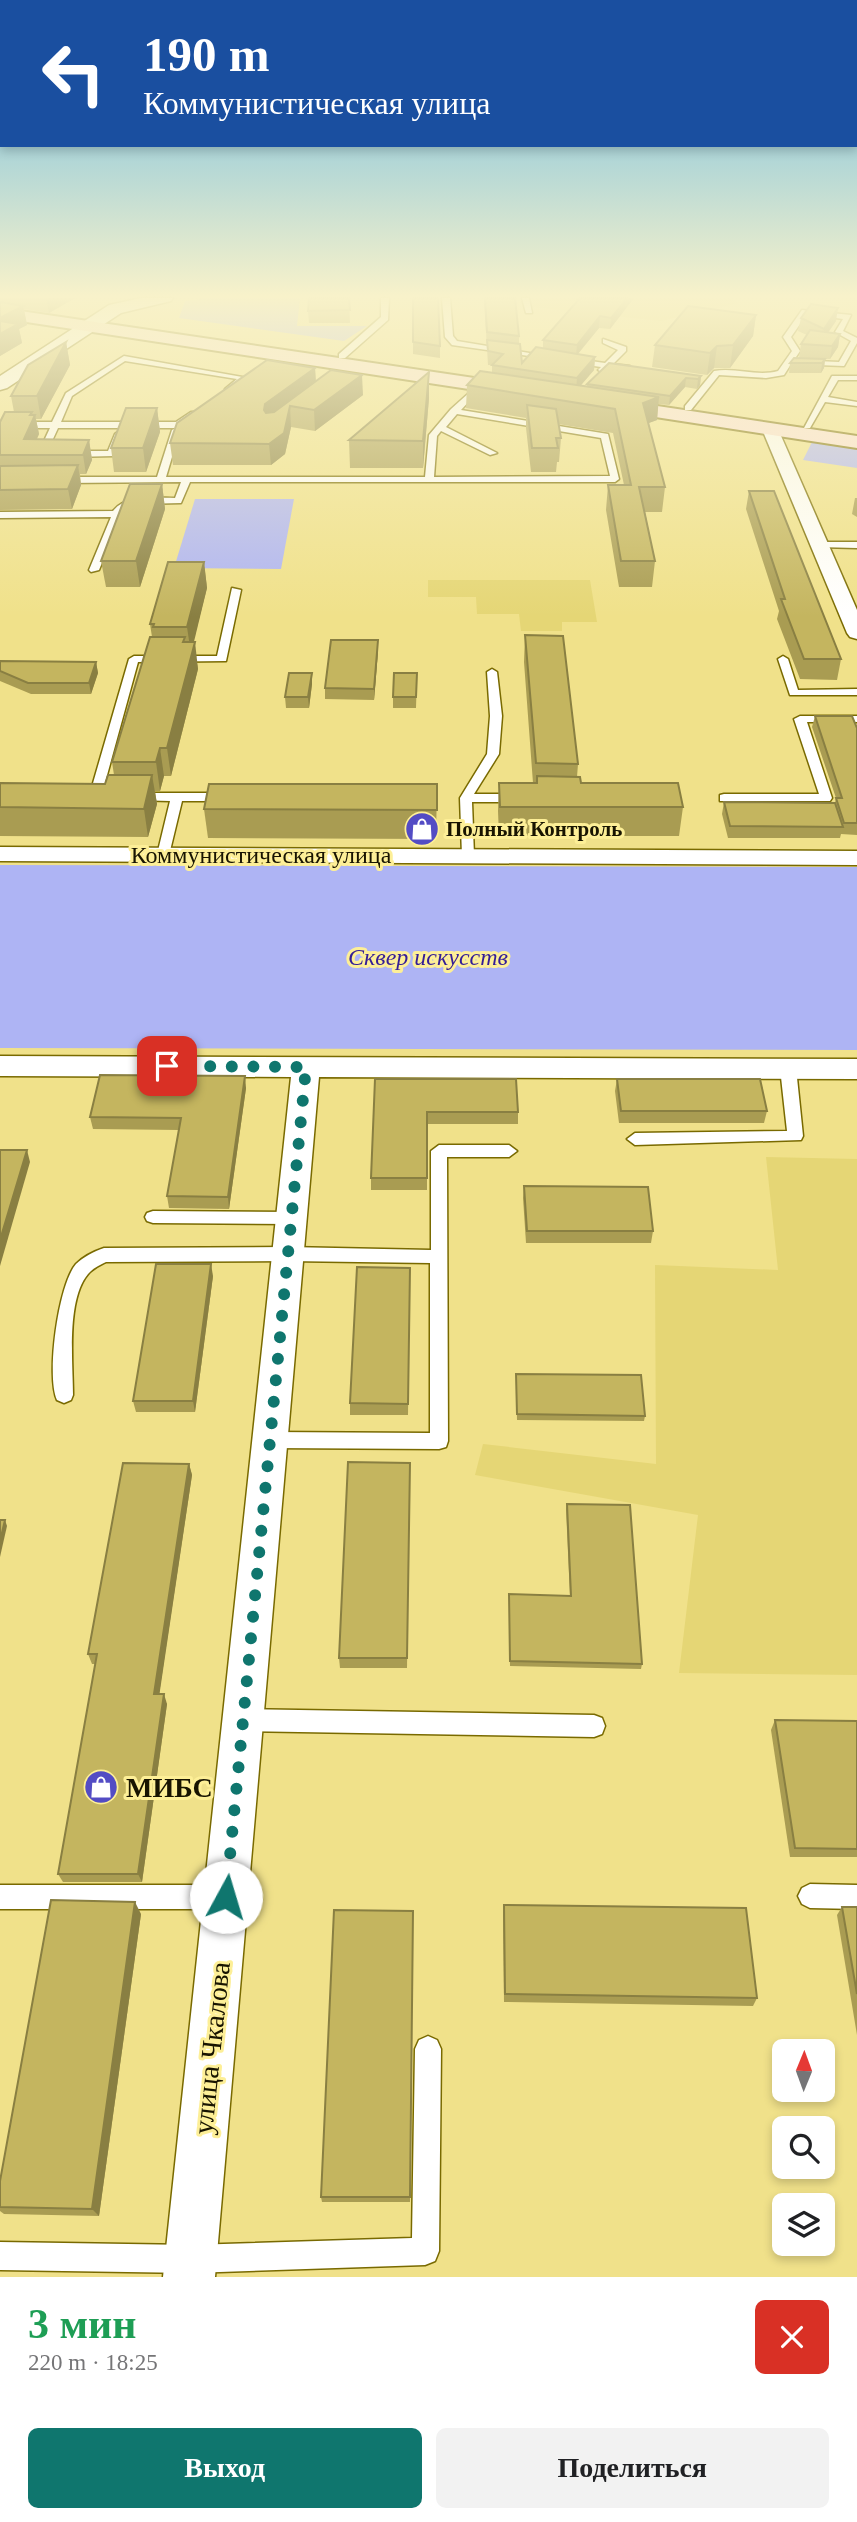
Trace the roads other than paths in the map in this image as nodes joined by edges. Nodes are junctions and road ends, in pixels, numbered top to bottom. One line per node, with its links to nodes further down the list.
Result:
1 (65, 404): 11 (lane)
2 (461, 404): 9 (lane)
3 (634, 404): 14 (main road)
4 (653, 404): 7 (main road)
5 (691, 404): 7 (lane)
6 (819, 404): 15 (lane)
7 (688, 408): 14 (main road)
8 (200, 409): 13 (lane)
9 (454, 411): 16 (lane); 23 (lane)
10 (0, 425): 11 (lane)
11 (56, 425): 12 (lane); 12 (lane)
12 (122, 425): 13 (lane)
13 (178, 425): 21 (lane)
14 (772, 425): 15 (main road); 18 (main road); 26 (street)
15 (807, 426): 17 (main road)
16 (440, 427): 19 (lane); 23 (lane)
17 (857, 434)
18 (857, 442)
19 (494, 453)
20 (54, 480): 21 (lane)
21 (161, 480): 22 (lane)
22 (186, 480): 23 (lane); 24 (lane)
23 (429, 480)
24 (117, 514): 25 (lane); 28 (lane)
25 (0, 515)
26 (820, 545): 27 (lane); 30 (street)
27 (857, 545)
28 (94, 570)
29 (236, 590): 36 (lane)
30 (857, 632)
31 (783, 659): 33 (lane)
32 (492, 672): 41 (lane)
33 (857, 692)
34 (857, 719): 43 (lane)
35 (81, 797): 36 (lane)
36 (95, 797): 37 (lane)
37 (108, 797)
38 (122, 797): 39 (lane)
39 (177, 797): 40 (lane); 45 (lane)
40 (244, 798)
41 (466, 798): 42 (lane); 46 (lane)
42 (534, 798)
43 (724, 798)
44 (0, 854): 45 (street, Коммунистическая улица)
45 (163, 855): 46 (street, Коммунистическая улица)
46 (468, 856): 47 (street, Коммунистическая улица)
47 (857, 858)
48 (0, 1066): 49 (street)
49 (306, 1067): 50 (street); 55 (street, улица Чкалова)
50 (788, 1068): 51 (street); 52 (lane)
51 (857, 1069)
52 (635, 1139)
53 (509, 1151): 56 (lane)
54 (153, 1217): 55 (lane)
55 (289, 1236): 56 (lane); 57 (lane); 58 (street, улица Чкалова)
56 (439, 1257): 58 (lane)
57 (64, 1395)
58 (270, 1440): 59 (street, улица Чкалова)
59 (243, 1720): 60 (lane); 63 (street, улица Чкалова)
60 (594, 1726)
61 (810, 1896): 64 (lane)
62 (0, 1897): 63 (lane)
63 (226, 1897): 67 (street, улица Чкалова)
64 (857, 1897)
65 (428, 2049): 67 (lane)
66 (0, 2256): 67 (lane)
67 (190, 2268)

